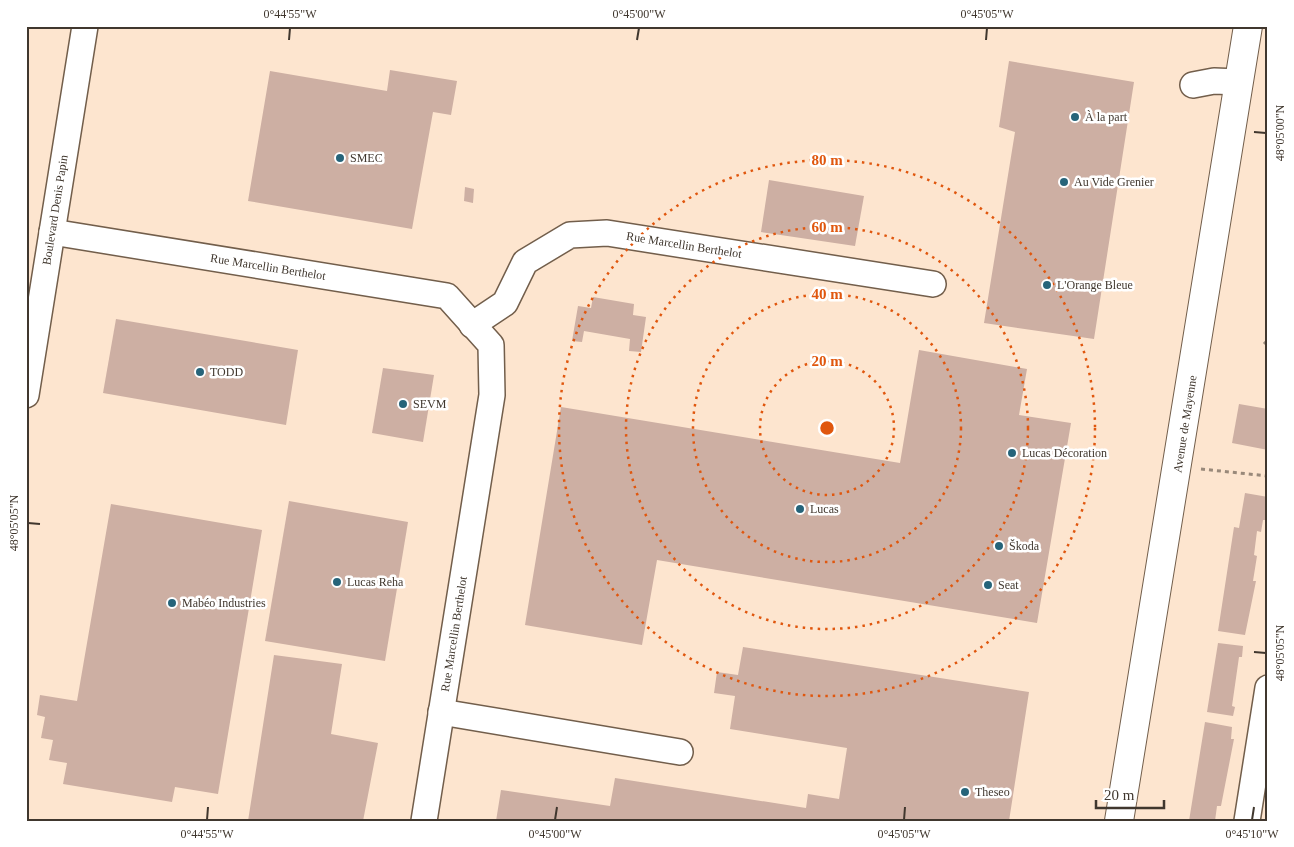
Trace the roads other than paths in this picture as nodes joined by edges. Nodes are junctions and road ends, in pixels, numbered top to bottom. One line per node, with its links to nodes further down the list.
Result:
1 (85, 26): 5 (street, Boulevard Denis Papin)
2 (1248, 26): 3 (main road, Avenue de Mayenne)
3 (1239, 82): 4 (street); 13 (main road, Avenue de Mayenne)
4 (1193, 85)
5 (52, 232): 7 (street, Rue Marcellin Berthelot); 8 (street, Boulevard Denis Papin)
6 (933, 284): 7 (street, Rue Marcellin Berthelot)
7 (472, 324): 10 (street, Rue Marcellin Berthelot)
8 (26, 394)
9 (1268, 688): 14 (street)
10 (441, 712): 11 (street); 12 (street, Rue Marcellin Berthelot)
11 (680, 752)
12 (424, 821)
13 (1119, 821)
14 (1247, 821)

